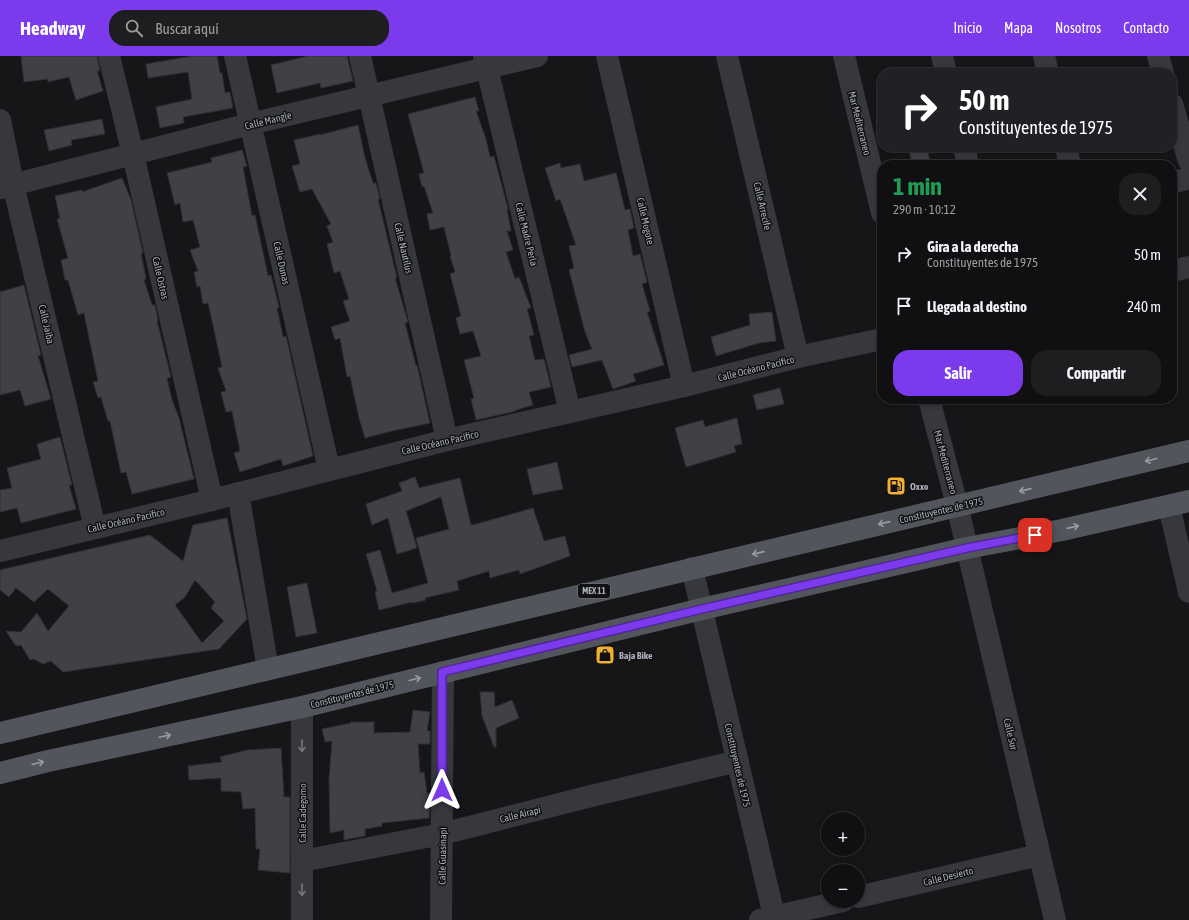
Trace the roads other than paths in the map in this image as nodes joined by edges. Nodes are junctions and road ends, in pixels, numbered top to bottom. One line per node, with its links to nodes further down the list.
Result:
1 (109, 56): 19 (street, Calle Ostras)
2 (235, 56): 18 (street, Calle Dunas)
3 (360, 56): 15 (street, Calle Nautilus)
4 (537, 56): 11 (street, Calle Mangle)
5 (607, 56): 29 (street, Calle Mogote)
6 (727, 56): 28 (street, Calle Arrecife)
7 (844, 56): 24 (street, Mar Mediterraneo)
8 (942, 56): 12 (street)
9 (1044, 56): 13 (street)
10 (1158, 56): 14 (street)
11 (485, 62): 15 (street, Calle Mangle); 31 (street, Calle Madre Perla)
12 (945, 68)
13 (1047, 68)
14 (1162, 68)
15 (370, 96): 18 (street, Calle Mangle); 32 (street, Calle Nautilus)
16 (0, 120): 23 (street, Calle Jaiba)
17 (1177, 121): 20 (street)
18 (250, 124): 19 (street, Calle Mangle); 34 (street, Calle Dunas)
19 (132, 154): 23 (street, Calle Mangle); 36 (street, Calle Ostras)
20 (1189, 161)
21 (1189, 178): 22 (street)
22 (1177, 181)
23 (7, 186): 39 (street, Calle Jaiba)
24 (877, 191)
25 (1189, 267): 26 (street)
26 (1177, 270)
27 (877, 340): 28 (street, Calle Océano Pacífico)
28 (798, 357): 29 (street, Calle Océano Pacífico)
29 (684, 386): 31 (street, Calle Océano Pacífico)
30 (930, 404): 38 (street, Mar Mediterraneo)
31 (570, 412): 32 (street, Calle Océano Pacífico)
32 (447, 440): 34 (street, Calle Océano Pacífico)
33 (1189, 451): 38 (main road, Constituyentes de 1975 / MEX 11, one-way to 38)
34 (329, 469): 35 (street, Calle Océano Pacífico)
35 (238, 493): 36 (street, Calle Océano Pacífico); 45 (street)
36 (212, 500): 39 (street, Calle Océano Pacífico)
37 (1179, 503): 40 (main road, Constituyentes de 1975, one-way to 37); 43 (street)
38 (957, 506): 40 (street, Mar Mediterraneo); 42 (main road, Constituyentes de 1975 / MEX 11, one-way to 42)
39 (95, 528): 41 (street, Calle Océano Pacífico)
40 (967, 548): 44 (main road, Constituyentes de 1975); 52 (street, Calle Sur)
41 (0, 551)
42 (692, 568): 44 (street, Constituyentes de 1975); 45 (main road, Constituyentes de 1975 / MEX 11)
43 (1189, 592)
44 (702, 609): 46 (main road, Constituyentes de 1975); 49 (street, Constituyentes de 1975)
45 (268, 669): 48 (main road, Constituyentes de 1975 / MEX 11)
46 (442, 672): 47 (main road, Constituyentes de 1975, one-way to 46); 51 (street, Calle Guasinapi)
47 (302, 707): 50 (main road, Constituyentes de 1975, one-way to 47); 53 (street, Calle Cadegomo, one-way to 53)
48 (0, 733)
49 (738, 761): 51 (street, Calle Airapi); 56 (street, Constituyentes de 1975)
50 (0, 773)
51 (442, 834): 53 (street, Calle Airapi); 58 (street, Calle Guasinapi)
52 (1039, 854): 54 (street, Calle Desierto); 59 (street, Calle Sur)
53 (302, 861): 57 (street, Calle Cadegomo, one-way to 57)
54 (865, 896)
55 (821, 906): 56 (street)
56 (770, 919)
57 (302, 920)
58 (441, 920)
59 (1055, 920)

